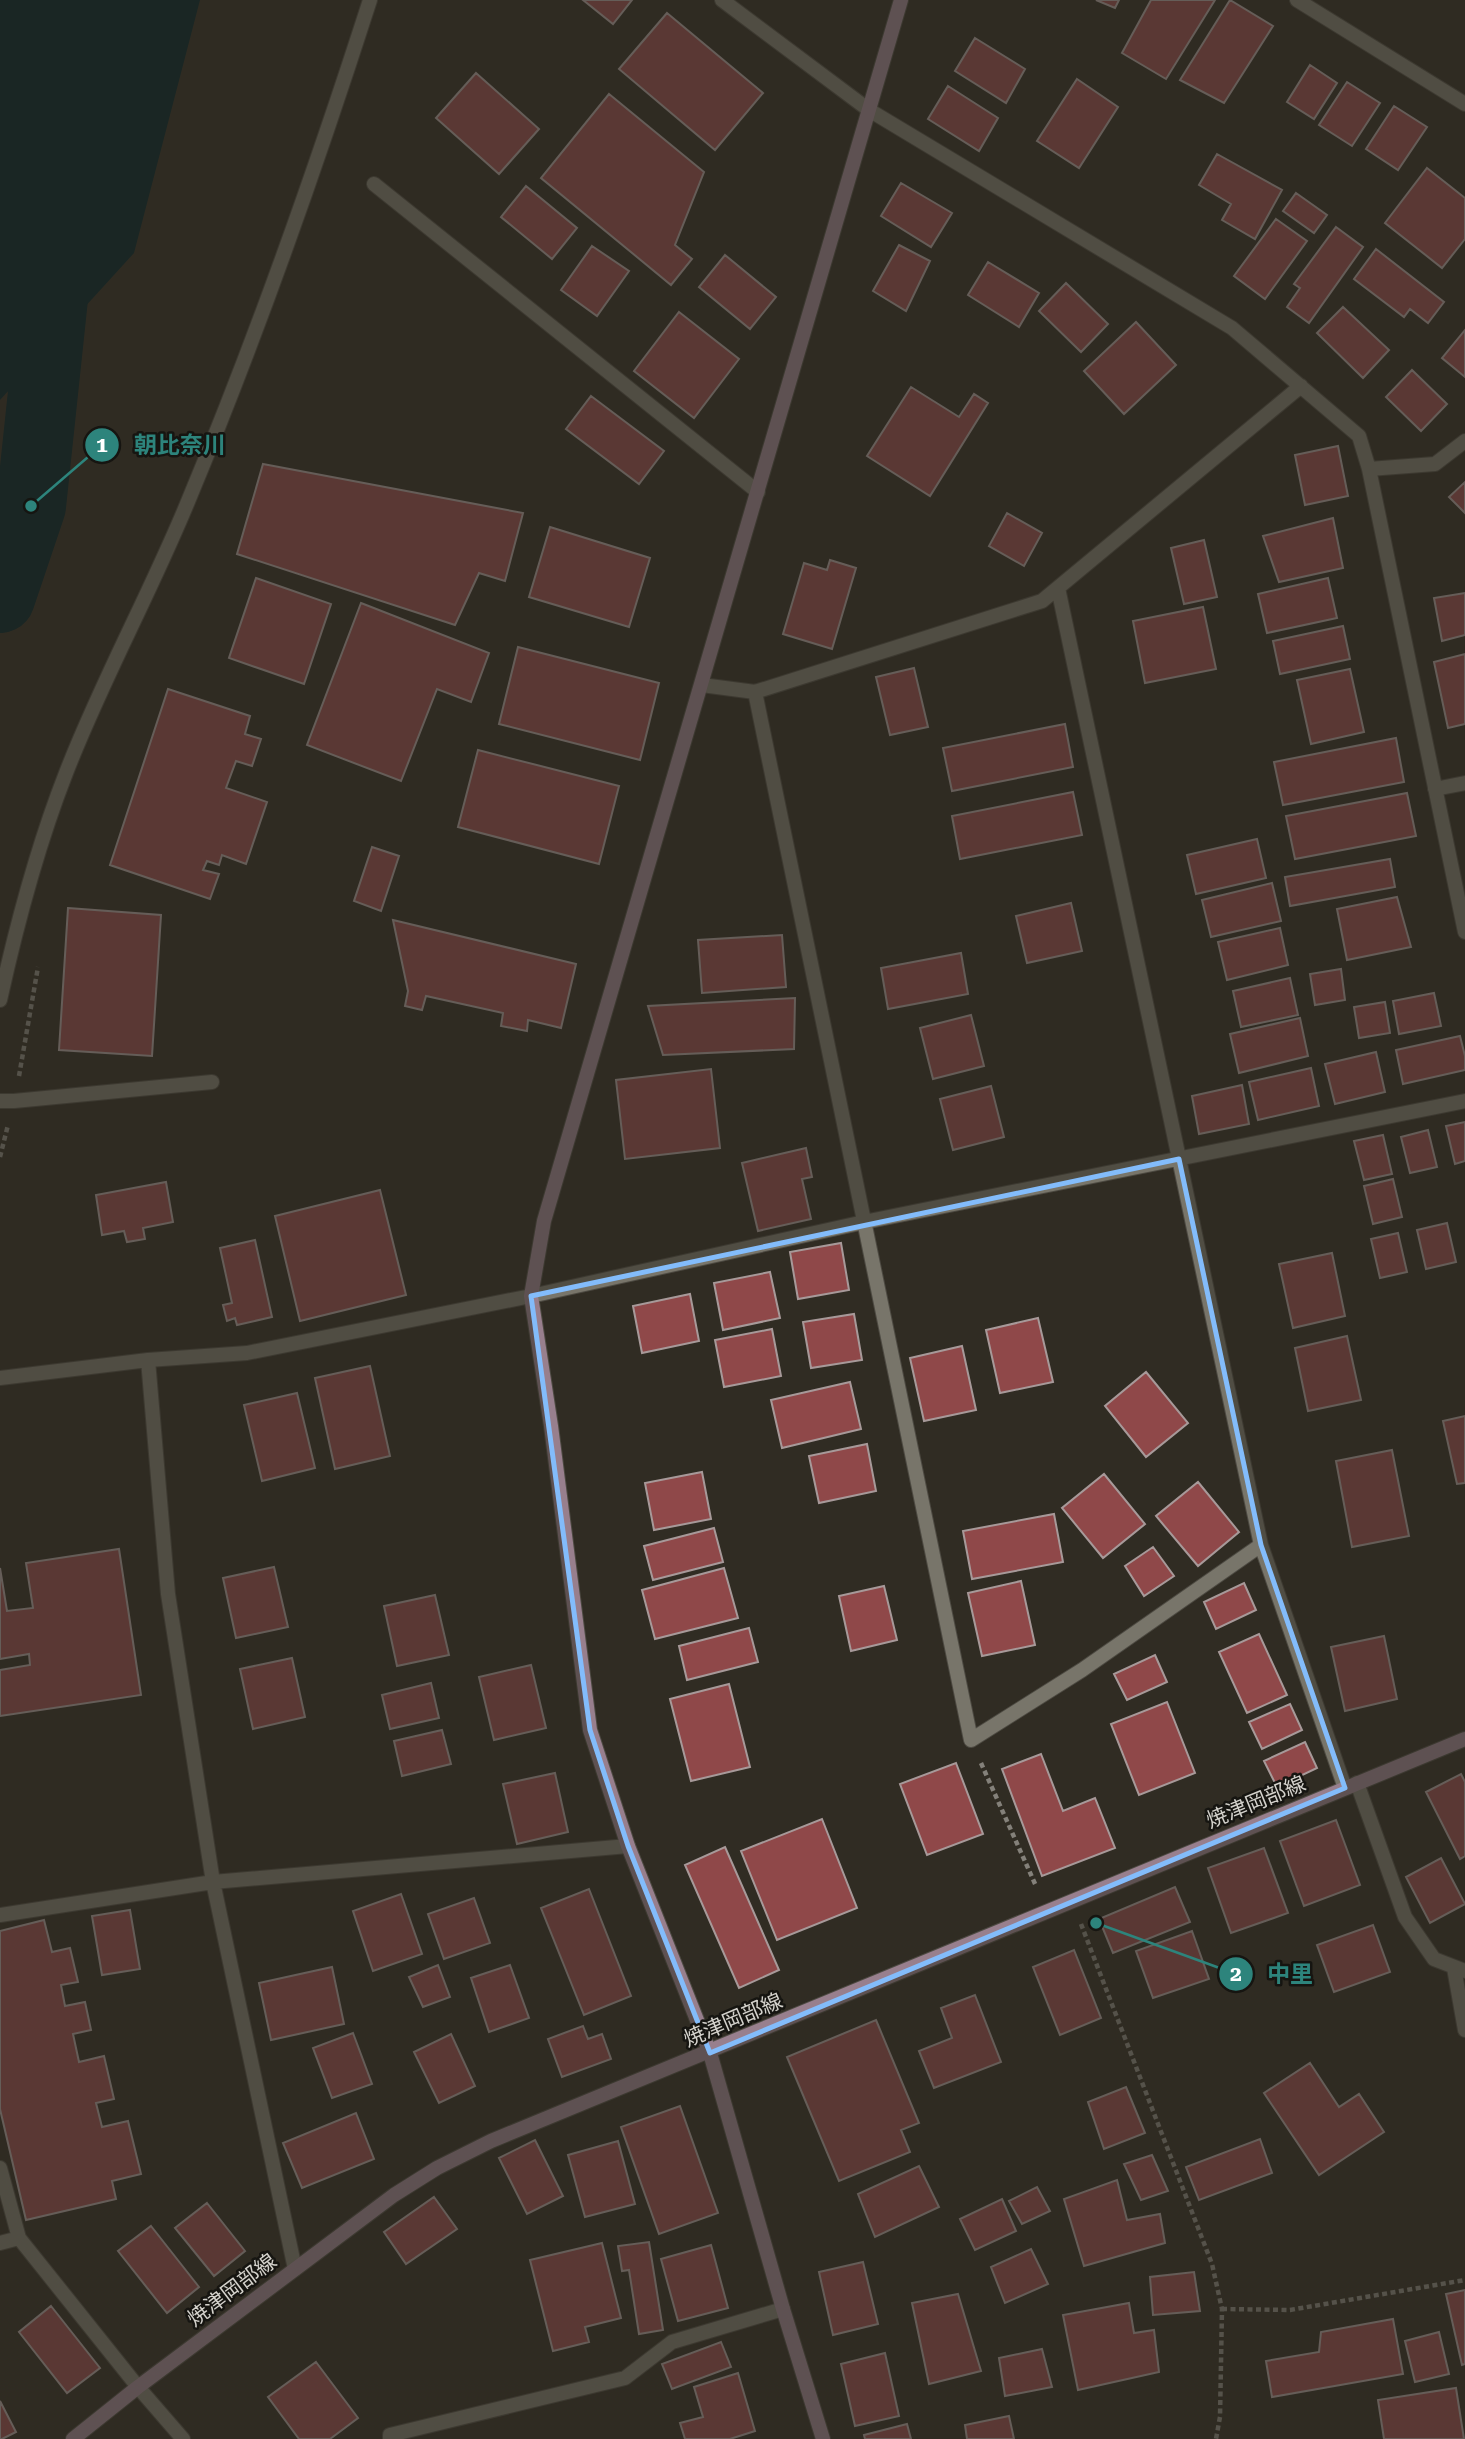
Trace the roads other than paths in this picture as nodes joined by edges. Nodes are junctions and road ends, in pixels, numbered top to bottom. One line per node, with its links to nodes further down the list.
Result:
1 (370, 0): 18 (street)
2 (722, 0): 6 (street)
3 (901, 0): 6 (street)
4 (1297, 0): 5 (street)
5 (1465, 104)
6 (869, 110): 8 (street); 11 (street)
7 (374, 184): 11 (street)
8 (1301, 386): 10 (street); 12 (street)
9 (1465, 441): 10 (street)
10 (1369, 469): 16 (street)
11 (758, 492): 13 (street)
12 (1058, 588): 14 (street); 22 (street)
13 (702, 685): 14 (street); 24 (street)
14 (755, 692): 23 (street)
15 (1465, 783): 16 (street)
16 (1435, 789): 17 (street)
17 (1465, 932)
18 (0, 1000)
19 (212, 1082): 20 (street)
20 (0, 1101)
21 (1465, 1101): 22 (street)
22 (1179, 1159): 23 (street); 27 (street)
23 (864, 1222): 24 (street); 27 (street)
24 (531, 1296): 25 (street); 30 (street)
25 (148, 1360): 26 (street); 31 (street)
26 (0, 1378)
27 (1261, 1545): 29 (street)
28 (1465, 1739): 29 (street, 焼津岡部線)
29 (1351, 1786): 33 (street); 35 (street, 焼津岡部線)
30 (628, 1846): 31 (street); 35 (street)
31 (213, 1882): 32 (street); 39 (street)
32 (0, 1915)
33 (1460, 1970): 34 (street)
34 (1465, 2030)
35 (710, 2053): 39 (street, 焼津岡部線); 40 (street)
36 (0, 2168): 37 (street)
37 (19, 2238): 38 (street); 41 (street)
38 (0, 2243)
39 (295, 2269): 41 (street, 焼津岡部線)
40 (783, 2309): 44 (street); 45 (street)
41 (138, 2387): 42 (street, 焼津岡部線); 43 (street)
42 (73, 2439)
43 (183, 2439)
44 (390, 2439)
45 (823, 2439)

